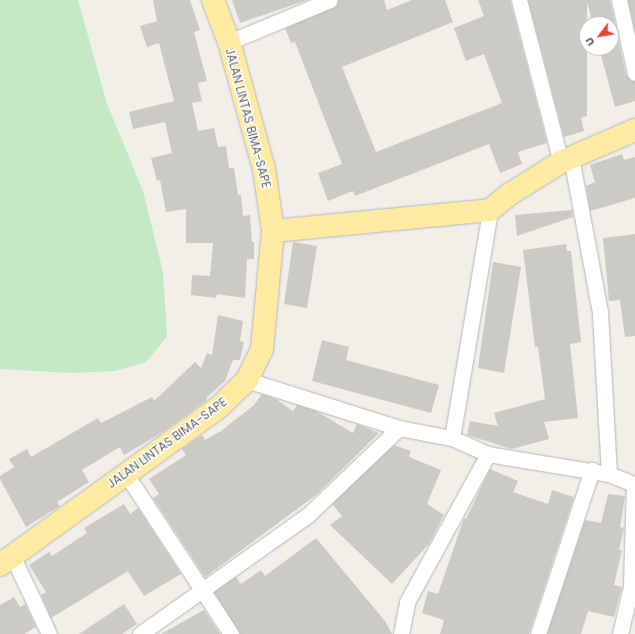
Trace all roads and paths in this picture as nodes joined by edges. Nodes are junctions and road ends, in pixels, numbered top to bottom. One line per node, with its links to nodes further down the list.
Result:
1 (213, 0): 5 (highway, JALAN LINTAS BIMA-SAPE)
2 (330, 0): 5 (street)
3 (519, 0): 8 (street)
4 (619, 0): 6 (street)
5 (228, 42): 10 (highway, JALAN LINTAS BIMA-SAPE)
6 (635, 73)
7 (635, 130): 8 (highway)
8 (566, 160): 9 (highway); 17 (street)
9 (490, 210): 10 (highway); 13 (street)
10 (273, 231): 11 (highway, JALAN LINTAS BIMA-SAPE)
11 (247, 380): 12 (street); 16 (highway, JALAN LINTAS BIMA-SAPE)
12 (399, 428): 13 (street); 20 (street)
13 (452, 438): 14 (street)
14 (488, 454): 15 (street); 24 (street)
15 (592, 470): 17 (street); 25 (street)
16 (126, 474): 19 (highway, JALAN LINTAS BIMA-SAPE); 20 (street)
17 (609, 474): 18 (street)
18 (634, 484): 26 (street)
19 (6, 560): 21 (street)
20 (200, 589): 22 (street); 23 (street)
21 (49, 634)
22 (140, 634)
23 (231, 634)
24 (401, 634)
25 (538, 634)
26 (620, 634)

